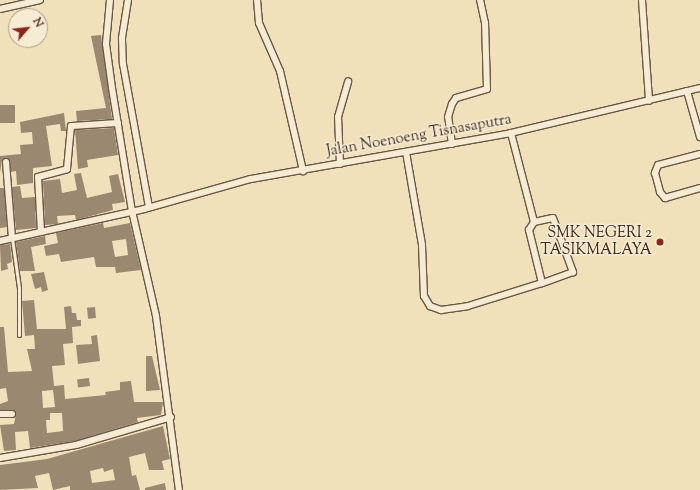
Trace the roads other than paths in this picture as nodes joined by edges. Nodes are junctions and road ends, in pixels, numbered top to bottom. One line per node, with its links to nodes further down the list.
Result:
1 (40, 0): 7 (street)
2 (110, 0): 12 (street)
3 (128, 0): 22 (street)
4 (257, 0): 20 (street)
5 (480, 0): 15 (street)
6 (642, 0): 11 (street)
7 (0, 9)
8 (348, 82): 19 (street)
9 (700, 88): 10 (street, Jalan Noenoeng Tisnasaputra)
10 (687, 91): 11 (street, Jalan Noenoeng Tisnasaputra); 14 (street)
11 (649, 101): 13 (street, Jalan Noenoeng Tisnasaputra)
12 (118, 123): 23 (street); 25 (street)
13 (511, 133): 15 (street, Jalan Noenoeng Tisnasaputra); 24 (street)
14 (700, 136)
15 (452, 144): 16 (street, Jalan Noenoeng Tisnasaputra)
16 (406, 152): 19 (street, Jalan Noenoeng Tisnasaputra); 28 (street)
17 (700, 154): 21 (street)
18 (6, 162): 26 (street)
19 (340, 164): 20 (street, Jalan Noenoeng Tisnasaputra)
20 (302, 171): 22 (street, Jalan Noenoeng Tisnasaputra)
21 (700, 188)
22 (146, 208): 23 (street, Jalan Noenoeng Tisnasaputra)
23 (134, 211): 25 (street, Jalan Noenoeng Tisnasaputra); 32 (street)
24 (534, 222): 28 (street); 28 (street)
25 (41, 232): 26 (street, Jalan Noenoeng Tisnasaputra)
26 (12, 238): 27 (street, Jalan Noenoeng Tisnasaputra); 29 (lane)
27 (0, 241)
28 (542, 283)
29 (19, 335)
30 (0, 414): 31 (street)
31 (12, 414)
32 (171, 417): 33 (street); 34 (street)
33 (0, 458)
34 (179, 490)

